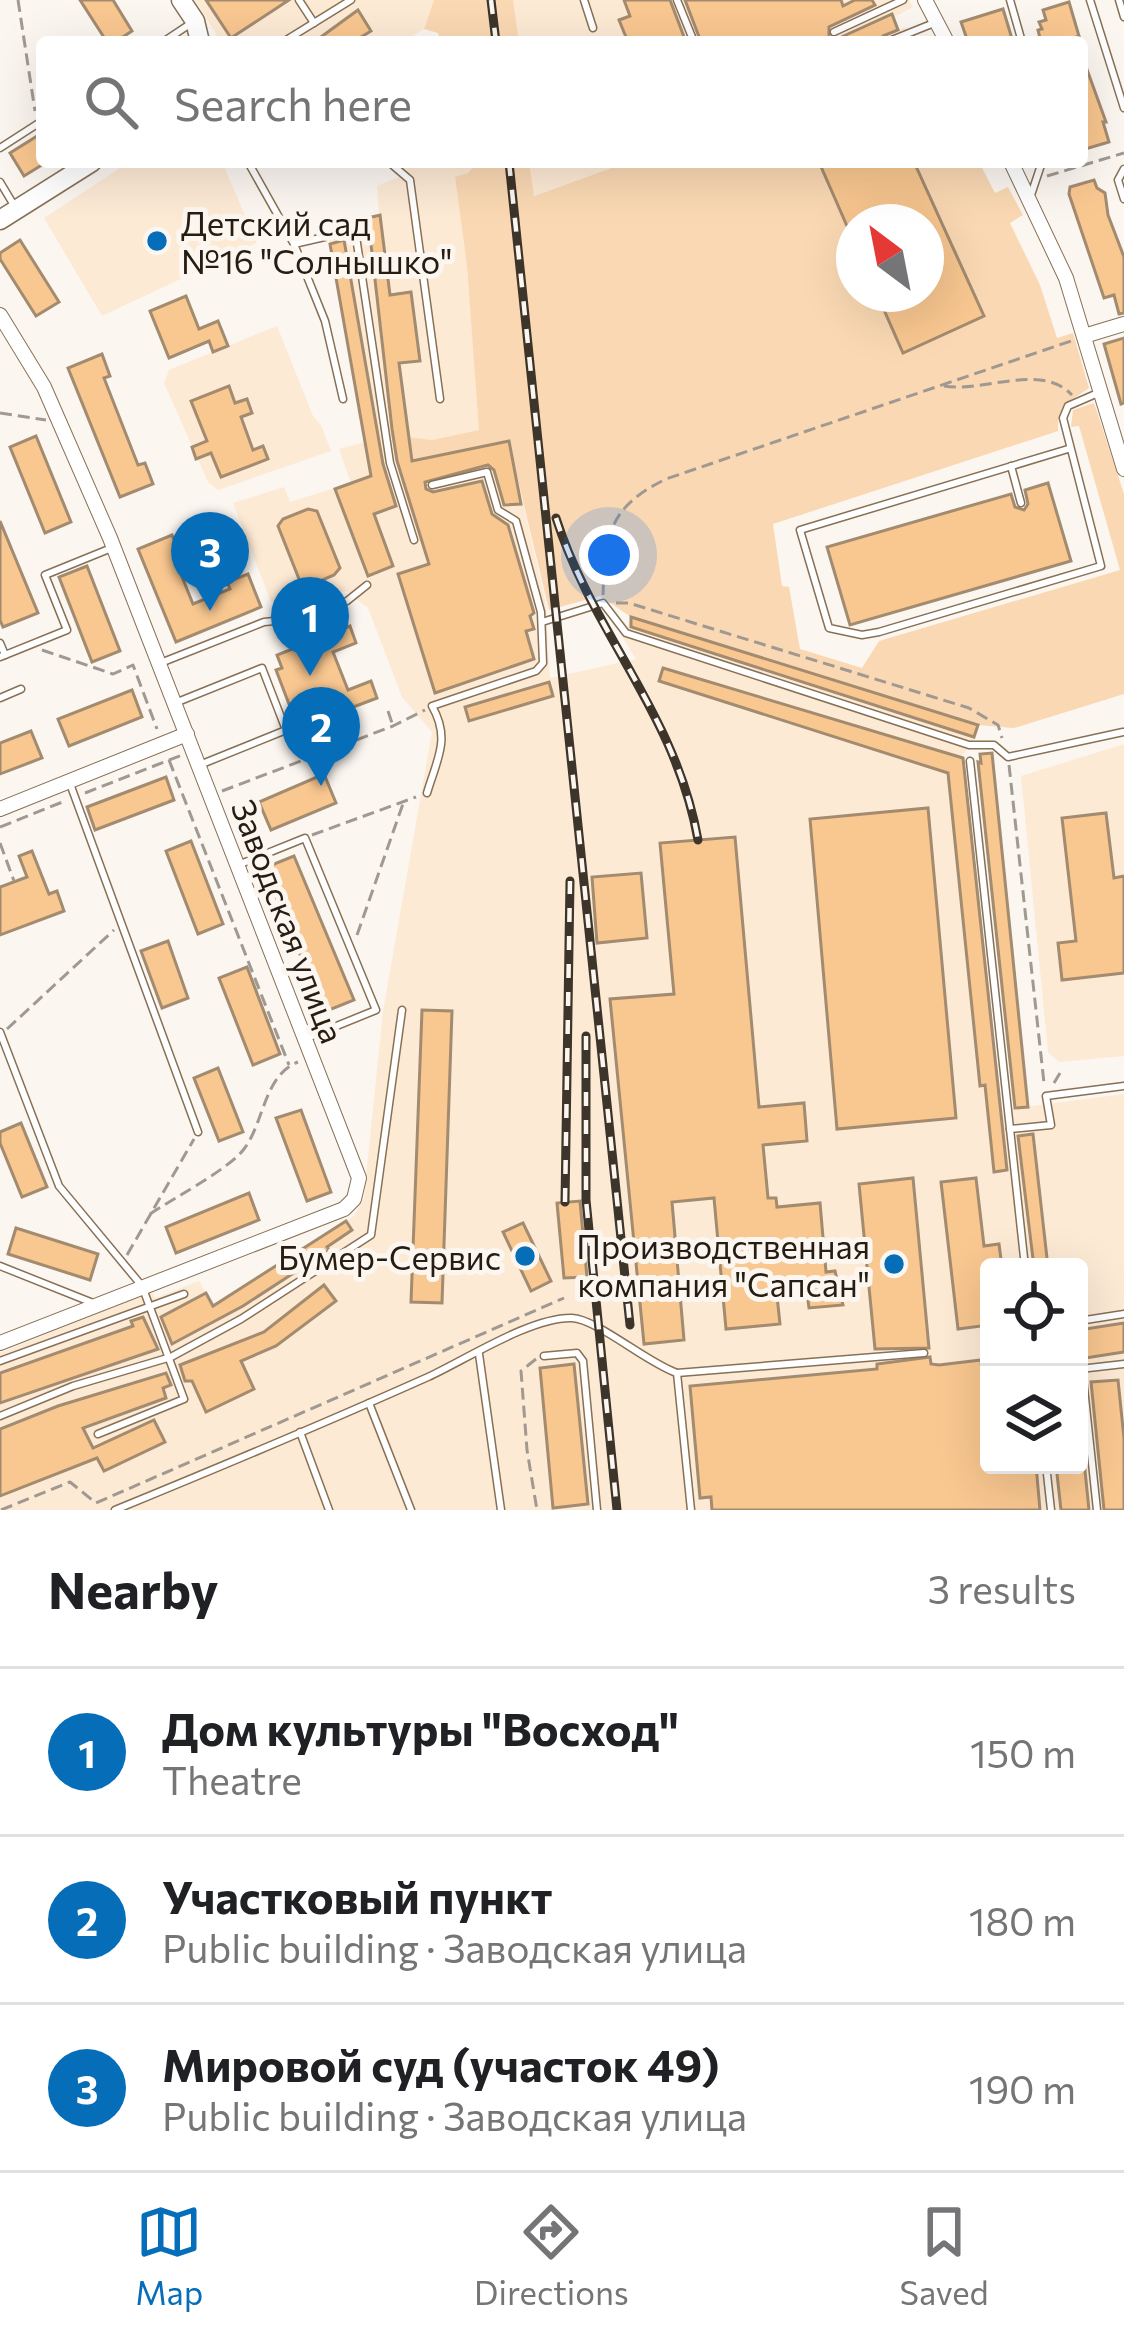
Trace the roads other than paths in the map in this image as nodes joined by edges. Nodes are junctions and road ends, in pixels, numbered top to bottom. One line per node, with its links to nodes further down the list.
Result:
1 (182, 0): 12 (street)
2 (299, 0): 13 (lane)
3 (351, 0): 13 (lane)
4 (584, 0): 14 (lane)
5 (677, 0): 20 (lane)
6 (903, 0): 15 (lane)
7 (1010, 0): 23 (lane)
8 (1090, 0): 24 (lane)
9 (1119, 0): 11 (lane)
10 (931, 8): 16 (lane); 16 (lane); 22 (street)
11 (1124, 16)
12 (195, 21): 17 (lane); 18 (street)
13 (314, 23): 19 (lane)
14 (593, 28)
15 (834, 32)
16 (913, 32): 21 (lane)
17 (172, 36)
18 (199, 36)
19 (293, 36)
20 (692, 36)
21 (903, 36)
22 (944, 36)
23 (1020, 36)
24 (1124, 108)
25 (36, 125): 26 (lane)
26 (0, 148)
27 (82, 168): 36 (street)
28 (251, 168): 37 (lane)
29 (396, 168): 43 (lane)
30 (1014, 168): 34 (street)
31 (1039, 168): 34 (lane)
32 (1124, 169): 35 (lane)
33 (0, 182): 36 (lane)
34 (1031, 199): 40 (street)
35 (1124, 199)
36 (8, 215)
37 (294, 244): 42 (lane); 50 (lane)
38 (0, 315): 51 (street, Заводская улица)
39 (1124, 324): 40 (street)
40 (1084, 336): 41 (street)
41 (1101, 392): 44 (street); 45 (lane)
42 (344, 398)
43 (440, 400)
44 (1118, 424): 47 (street)
45 (1068, 448): 46 (lane); 46 (lane)
46 (1011, 466): 49 (lane)
47 (1124, 469)
48 (432, 485): 53 (lane)
49 (1021, 503)
50 (414, 540)
51 (114, 547): 55 (lane); 56 (street, Заводская улица)
52 (367, 586): 56 (lane)
53 (542, 622): 60 (lane); 65 (lane)
54 (0, 643): 55 (lane)
55 (2, 656)
56 (159, 663): 59 (street, Заводская улица)
57 (21, 689): 58 (lane)
58 (0, 698)
59 (175, 703): 61 (street, Заводская улица); 63 (lane)
60 (1124, 733)
61 (187, 734): 63 (street, Заводская улица); 64 (street)
62 (970, 761): 72 (lane)
63 (199, 765): 67 (street, Заводская улица)
64 (70, 781): 66 (street); 73 (lane)
65 (427, 793)
66 (0, 809)
67 (238, 865): 70 (street, Заводская улица); 70 (lane)
68 (402, 1010): 86 (lane)
69 (0, 1033): 76 (lane)
70 (306, 1038): 76 (street, Заводская улица)
71 (1124, 1086): 72 (lane)
72 (1010, 1129): 74 (lane)
73 (198, 1132)
74 (1024, 1258)
75 (0, 1266): 78 (lane)
76 (142, 1286): 78 (street, Заводская улица); 79 (lane)
77 (184, 1294): 79 (lane)
78 (96, 1305): 82 (street, Заводская улица)
79 (151, 1306): 86 (lane); 87 (lane)
80 (1124, 1314): 81 (lane)
81 (1088, 1320)
82 (0, 1343)
83 (925, 1353): 90 (lane)
84 (479, 1354): 90 (lane); 91 (lane); 100 (lane)
85 (544, 1355): 101 (lane)
86 (171, 1357): 92 (lane); 94 (lane)
87 (0, 1361)
88 (1124, 1364): 89 (lane)
89 (1088, 1368)
90 (677, 1373): 102 (lane)
91 (369, 1403): 93 (lane); 99 (lane)
92 (0, 1416)
93 (300, 1432): 97 (lane); 98 (lane)
94 (98, 1434)
95 (1088, 1435): 104 (lane)
96 (1047, 1474): 103 (lane)
97 (117, 1510)
98 (329, 1510)
99 (411, 1510)
100 (500, 1510)
101 (597, 1510)
102 (691, 1510)
103 (1051, 1510)
104 (1097, 1510)

